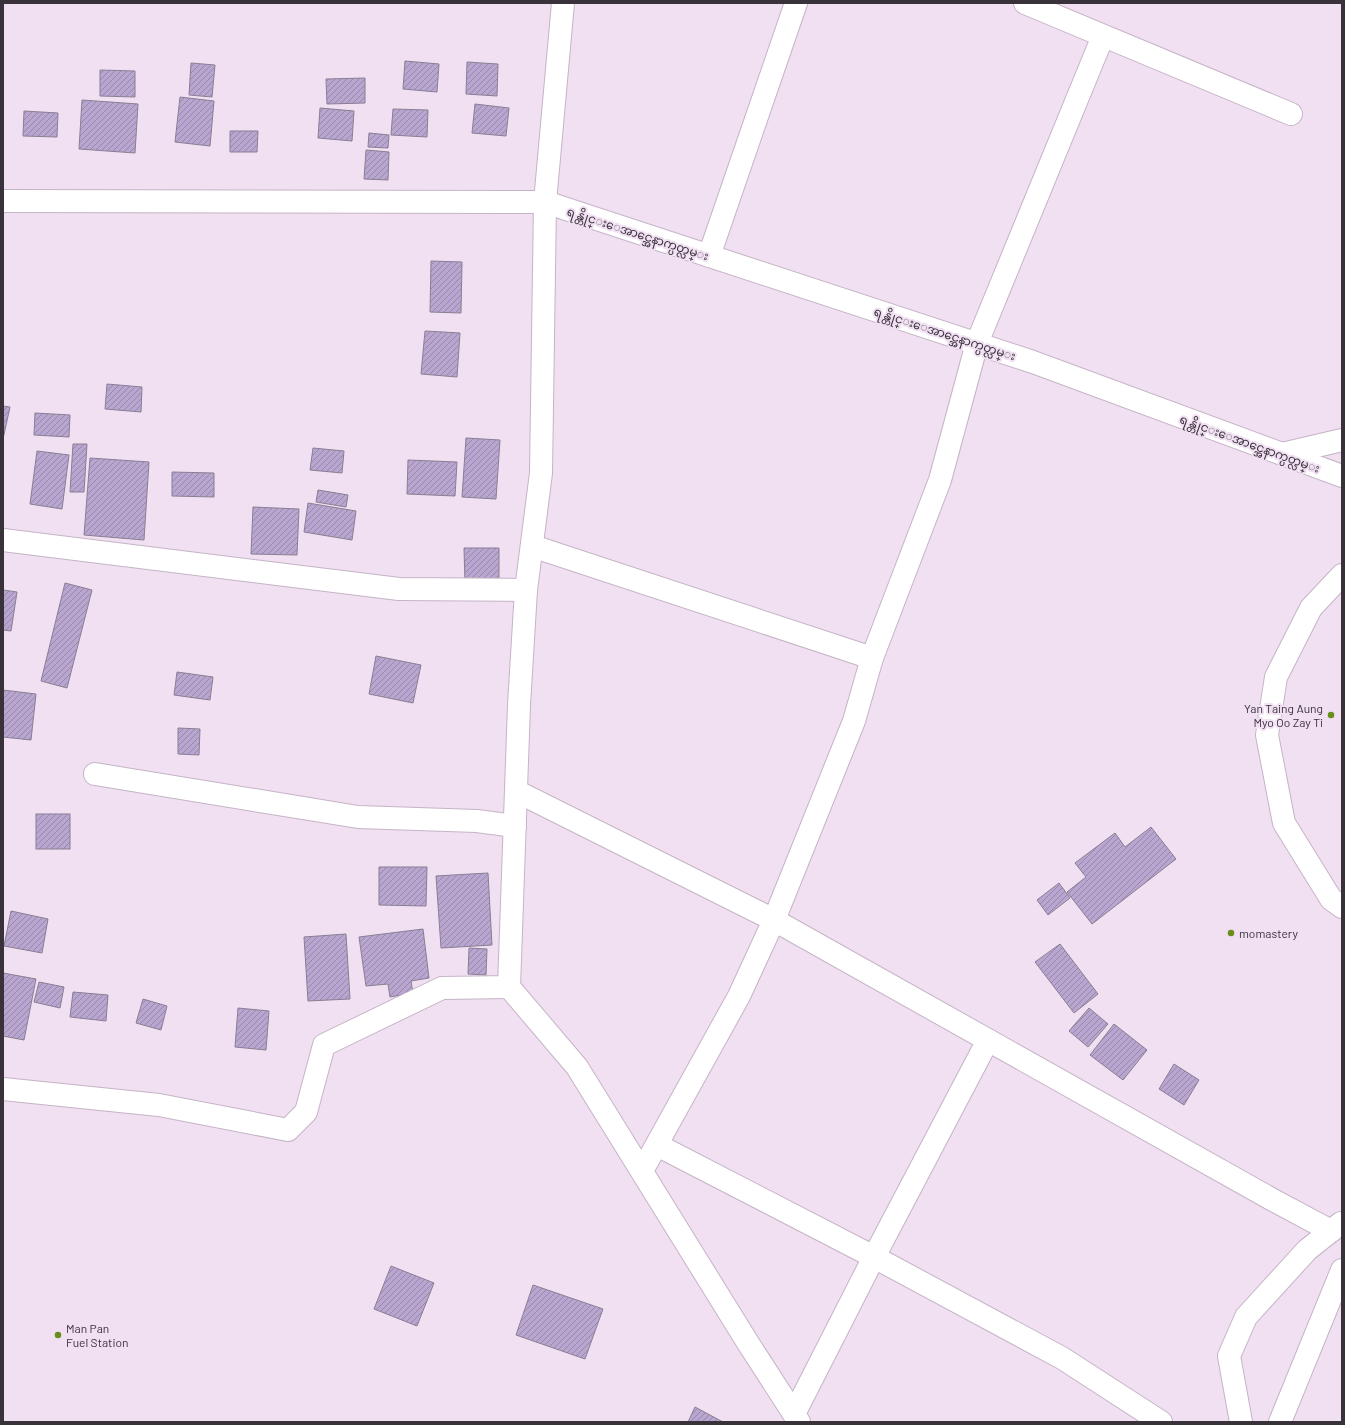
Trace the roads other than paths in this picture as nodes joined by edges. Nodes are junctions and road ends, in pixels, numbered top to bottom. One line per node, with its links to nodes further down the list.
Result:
1 (563, 3): 7 (street)
2 (796, 3): 8 (street)
3 (1025, 3): 4 (street)
4 (1103, 36): 5 (street); 9 (street)
5 (1291, 114)
6 (3, 201): 7 (street, ရန္တိုင္းေအာင္အေနာက္ပတ္လမ္း)
7 (545, 202): 8 (street, ရန္တိုင္းေအာင္အေနာက္ပတ္လမ္း); 14 (street)
8 (709, 256): 9 (street, ရန္တိုင္းေအာင္အေနာက္ပတ္လမ္း)
9 (976, 343): 11 (street, ရန္တိုင္းေအာင္အေနာက္ပတ္လမ္း); 17 (street)
10 (1342, 440): 11 (street)
11 (1282, 454): 12 (street, ရန္တိုင္းေအာင္အေနာက္ပတ္လမ္း)
12 (1342, 476)
13 (3, 540): 16 (street)
14 (532, 546): 16 (street); 17 (street)
15 (1342, 575): 21 (street)
16 (526, 590): 19 (street)
17 (872, 658): 22 (street)
18 (95, 774): 20 (street)
19 (516, 791): 20 (street); 22 (street)
20 (516, 826): 23 (street)
21 (1342, 907)
22 (774, 920): 24 (street); 26 (street)
23 (509, 987): 25 (street); 27 (street)
24 (988, 1040): 28 (street); 29 (street)
25 (3, 1089)
26 (657, 1145): 27 (street); 29 (street)
27 (642, 1171): 31 (street)
28 (1336, 1227): 33 (street)
29 (874, 1258): 31 (street); 32 (street)
30 (1342, 1270): 34 (street)
31 (797, 1418)
32 (1161, 1422)
33 (1241, 1422)
34 (1280, 1422)

